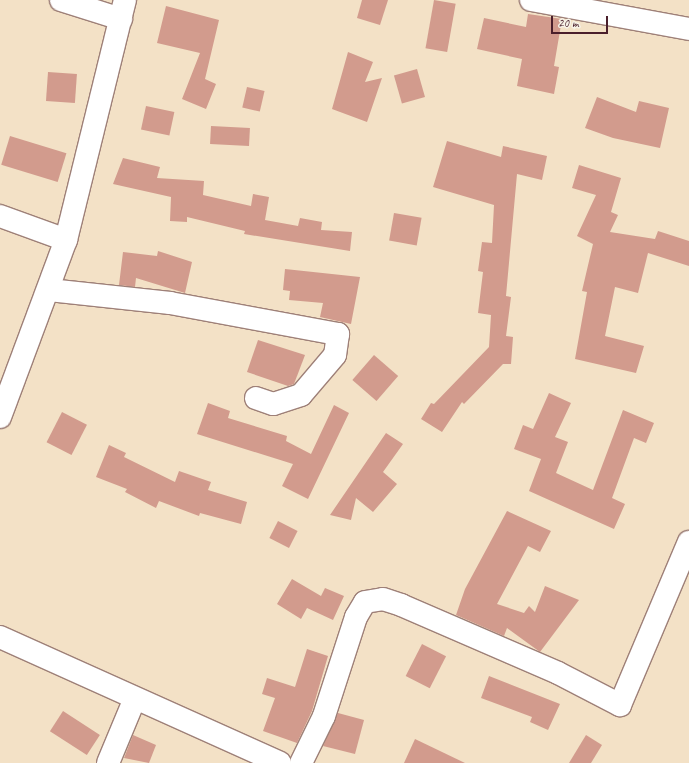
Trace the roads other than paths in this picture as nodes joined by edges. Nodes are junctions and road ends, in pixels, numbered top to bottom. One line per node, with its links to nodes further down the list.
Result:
1 (61, 0): 3 (street)
2 (532, 0): 4 (street)
3 (123, 10): 6 (street)
4 (689, 29)
5 (0, 216): 6 (street)
6 (66, 240): 7 (street)
7 (49, 290): 8 (street); 9 (street)
8 (256, 398)
9 (0, 417)
10 (689, 542): 15 (street)
11 (0, 637): 12 (street)
12 (135, 698): 13 (street); 14 (street)
13 (108, 763)
14 (280, 763)
15 (301, 763)

